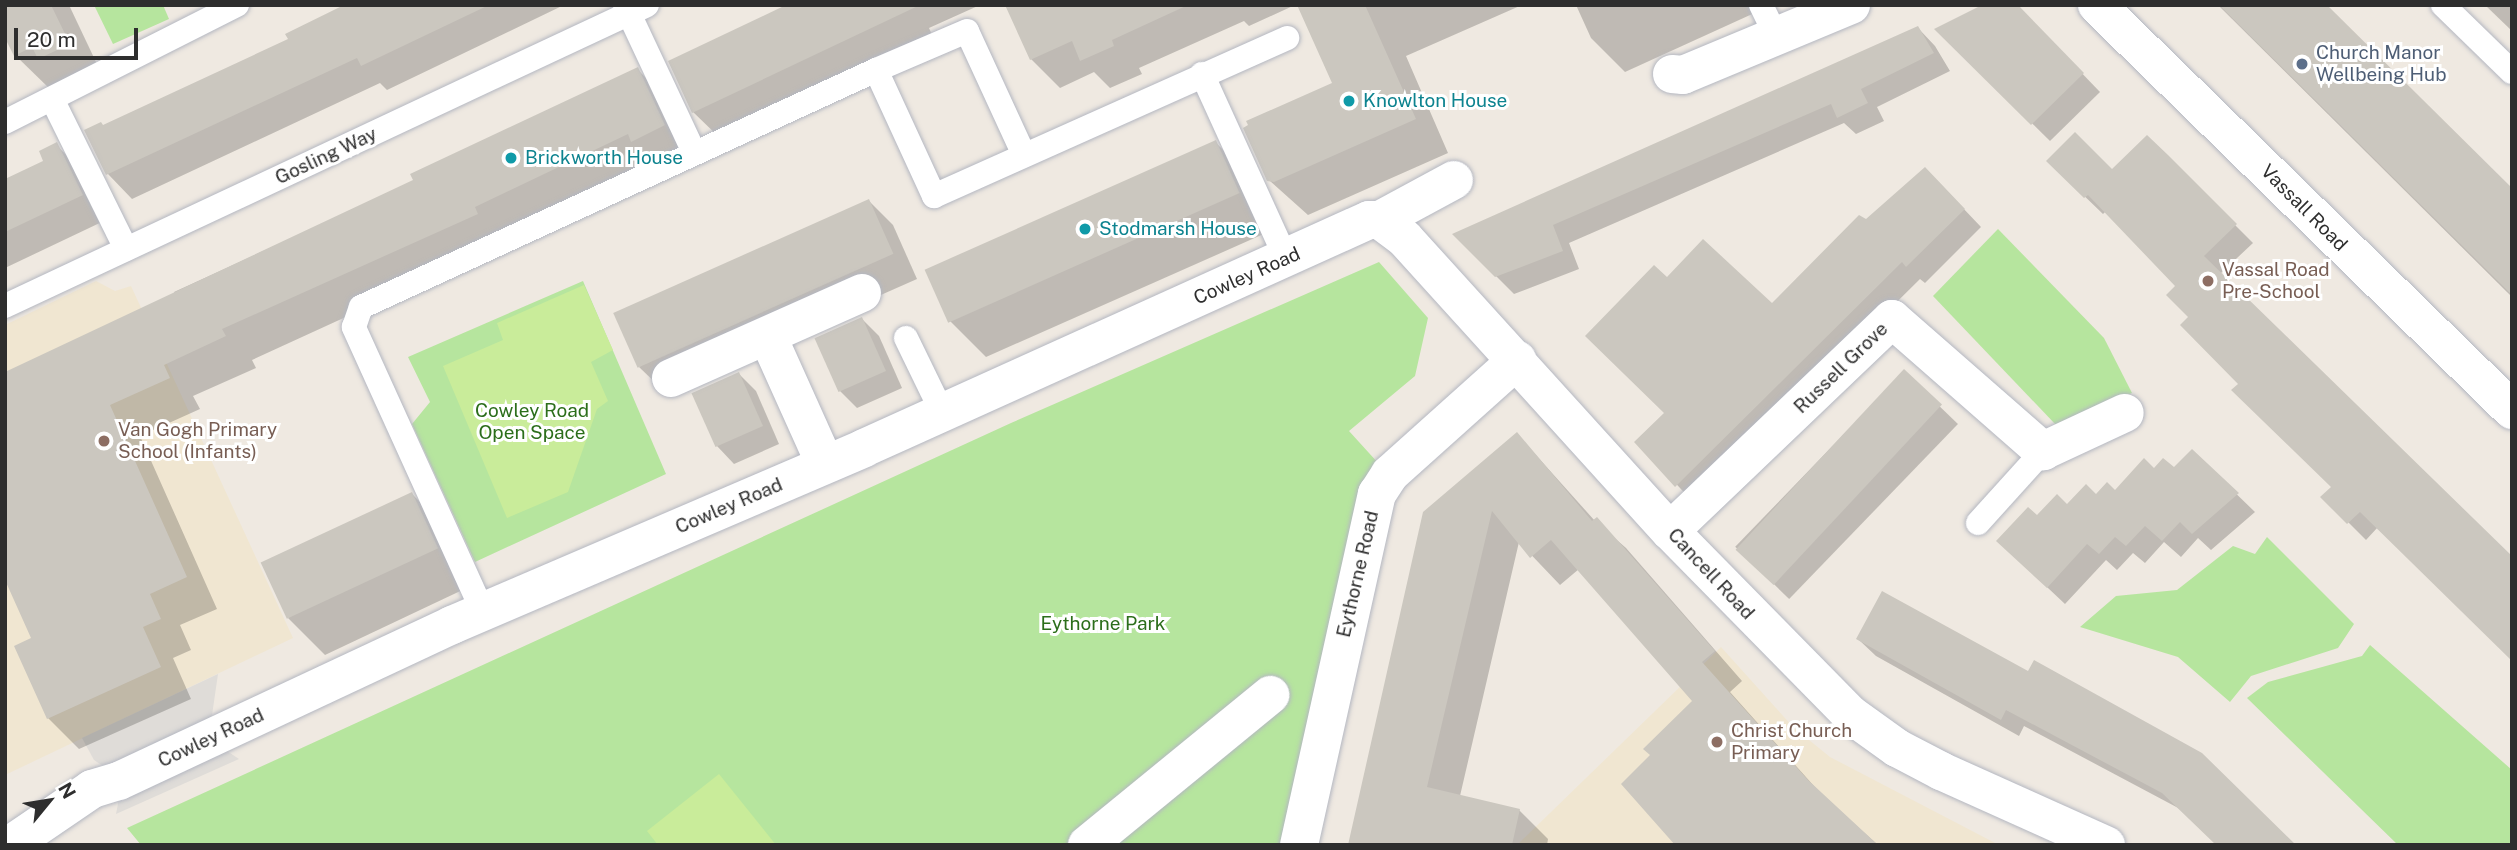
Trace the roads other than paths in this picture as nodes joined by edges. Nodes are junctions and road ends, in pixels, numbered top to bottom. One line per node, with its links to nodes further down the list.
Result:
1 (237, 5): 12 (lane)
2 (1851, 5): 6 (street)
3 (2097, 5): 26 (street, Vassall Road)
4 (2443, 5): 9 (lane)
5 (633, 8): 14 (lane); 18 (lane, Gosling Way)
6 (1768, 21): 11 (street)
7 (1287, 38): 10 (lane)
8 (876, 70): 14 (lane); 15 (lane); 15 (lane)
9 (2512, 72)
10 (1202, 74): 15 (lane); 19 (lane)
11 (1672, 74)
12 (52, 99): 13 (lane); 18 (lane)
13 (5, 122)
14 (694, 152): 33 (lane)
15 (1024, 155)
16 (1454, 180): 17 (street, Cowley Road)
17 (1380, 220): 19 (street, Cowley Road); 24 (street, Cancell Road)
18 (126, 249): 21 (lane, Gosling Way)
19 (1286, 258): 27 (street, Cowley Road)
20 (862, 293): 22 (street)
21 (5, 306)
22 (768, 337): 25 (street); 30 (street)
23 (906, 338): 27 (lane)
24 (1517, 360): 32 (street, Cancell Road); 37 (street, Eythorne Road)
25 (671, 378)
26 (2512, 410)
27 (942, 412): 30 (street, Cowley Road)
28 (2126, 413): 29 (street)
29 (2042, 451): 31 (lane); 32 (street, Russell Grove)
30 (825, 464): 33 (street, Cowley Road)
31 (1979, 523)
32 (1670, 531): 38 (street, Cancell Road)
33 (483, 612): 35 (street, Cowley Road)
34 (1270, 695): 36 (street)
35 (24, 841)
36 (1087, 845)
37 (1298, 845)
38 (2106, 845)

